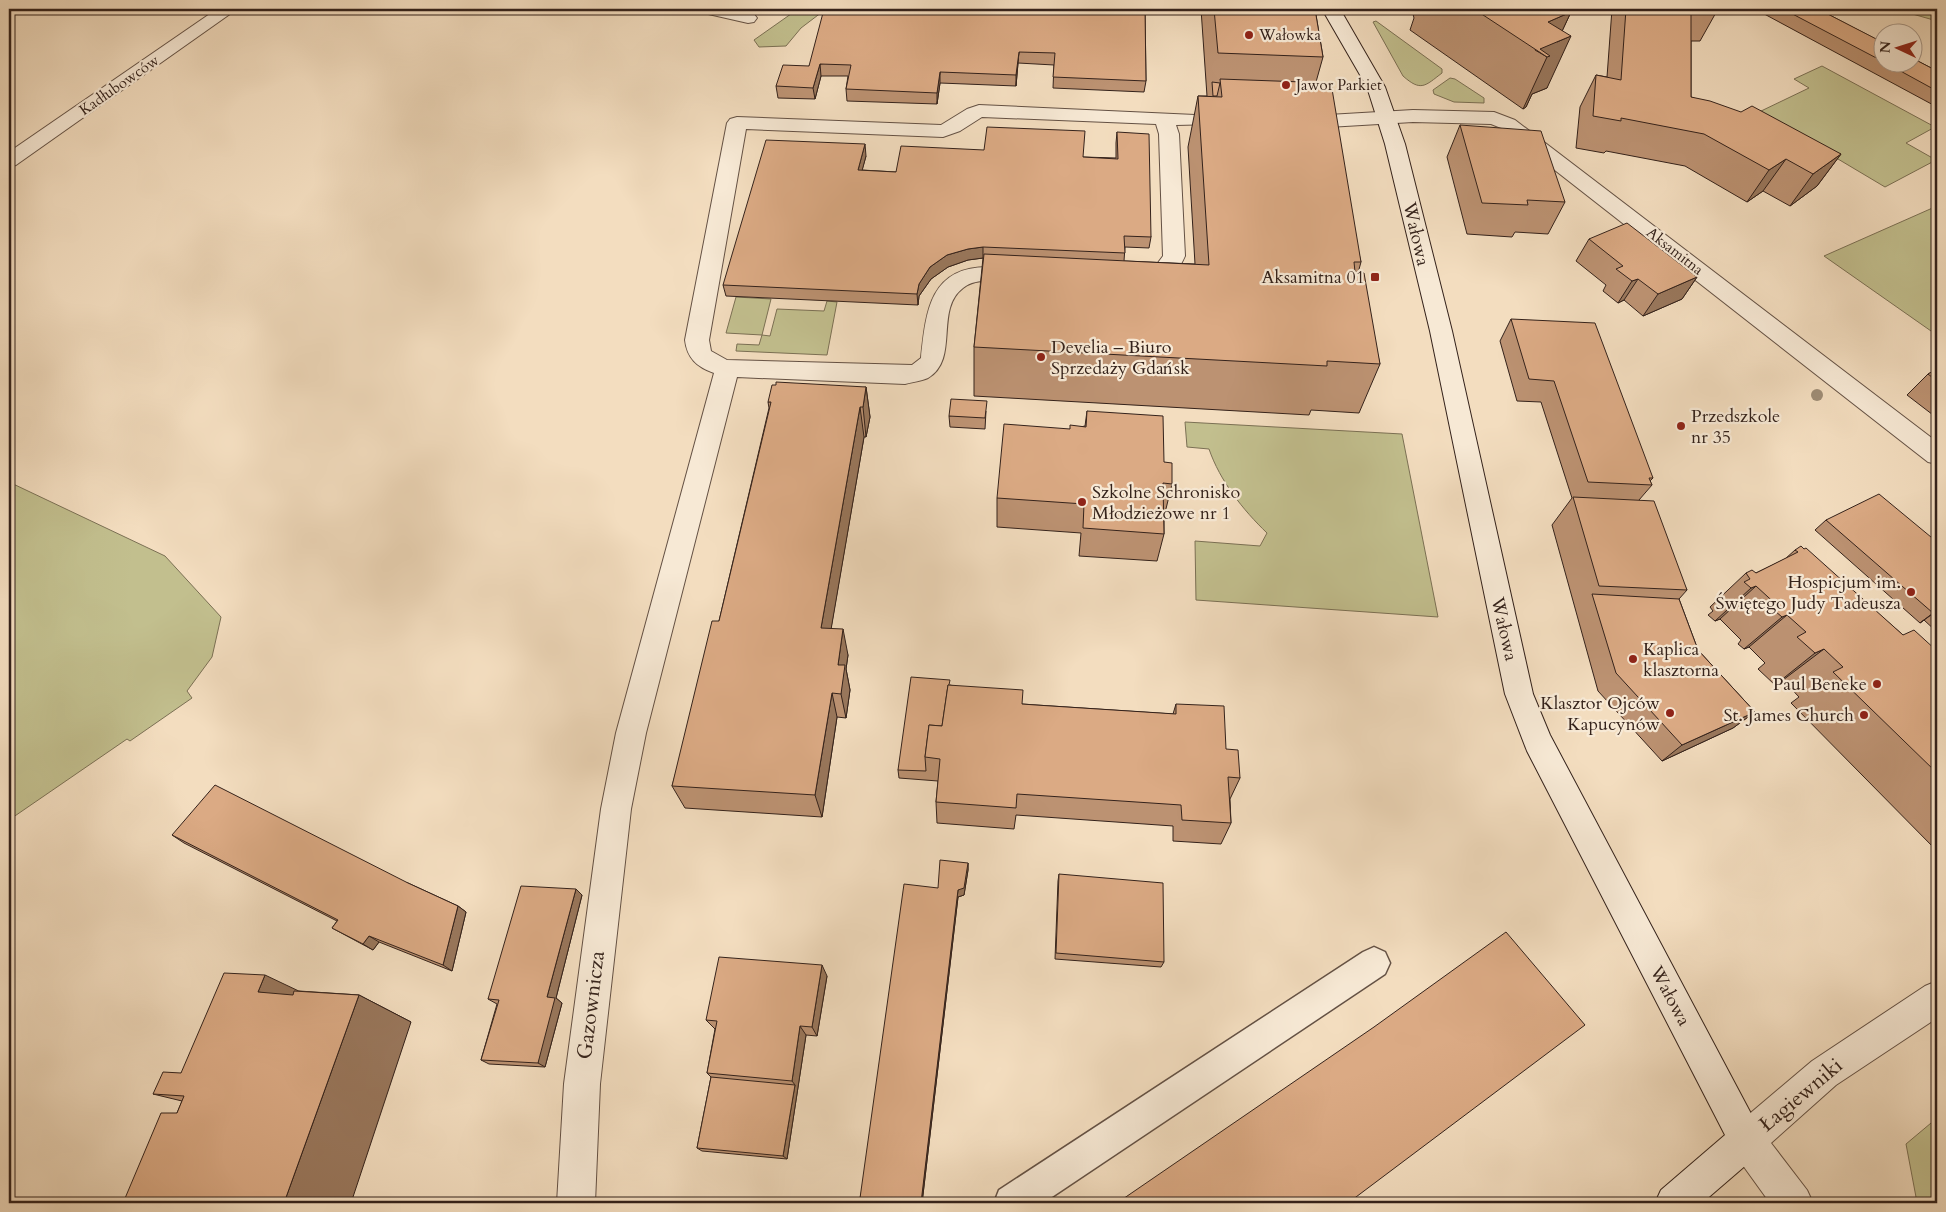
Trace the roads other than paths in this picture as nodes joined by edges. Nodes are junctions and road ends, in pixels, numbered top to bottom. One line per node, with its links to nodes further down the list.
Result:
1 (228, 9): 9 (street, Kadłubowców)
2 (710, 9): 4 (street)
3 (1331, 9): 5 (street, Wałowa)
4 (748, 18)
5 (1387, 118): 8 (street, Aksamitna); 13 (street, Aksamitna); 16 (street, Wałowa)
6 (1165, 120): 7 (street); 11 (street); 12 (street)
7 (1210, 120)
8 (1311, 122)
9 (9, 161)
10 (1039, 276): 12 (street)
11 (1121, 280)
12 (727, 368): 17 (street, Gazownicza)
13 (1936, 453)
14 (1374, 963): 18 (lane)
15 (1937, 998): 16 (street, Łagiewniki)
16 (1747, 1140): 19 (street, Łagiewniki); 20 (street, Wałowa)
17 (576, 1203)
18 (1012, 1203)
19 (1674, 1203)
20 (1794, 1203)

